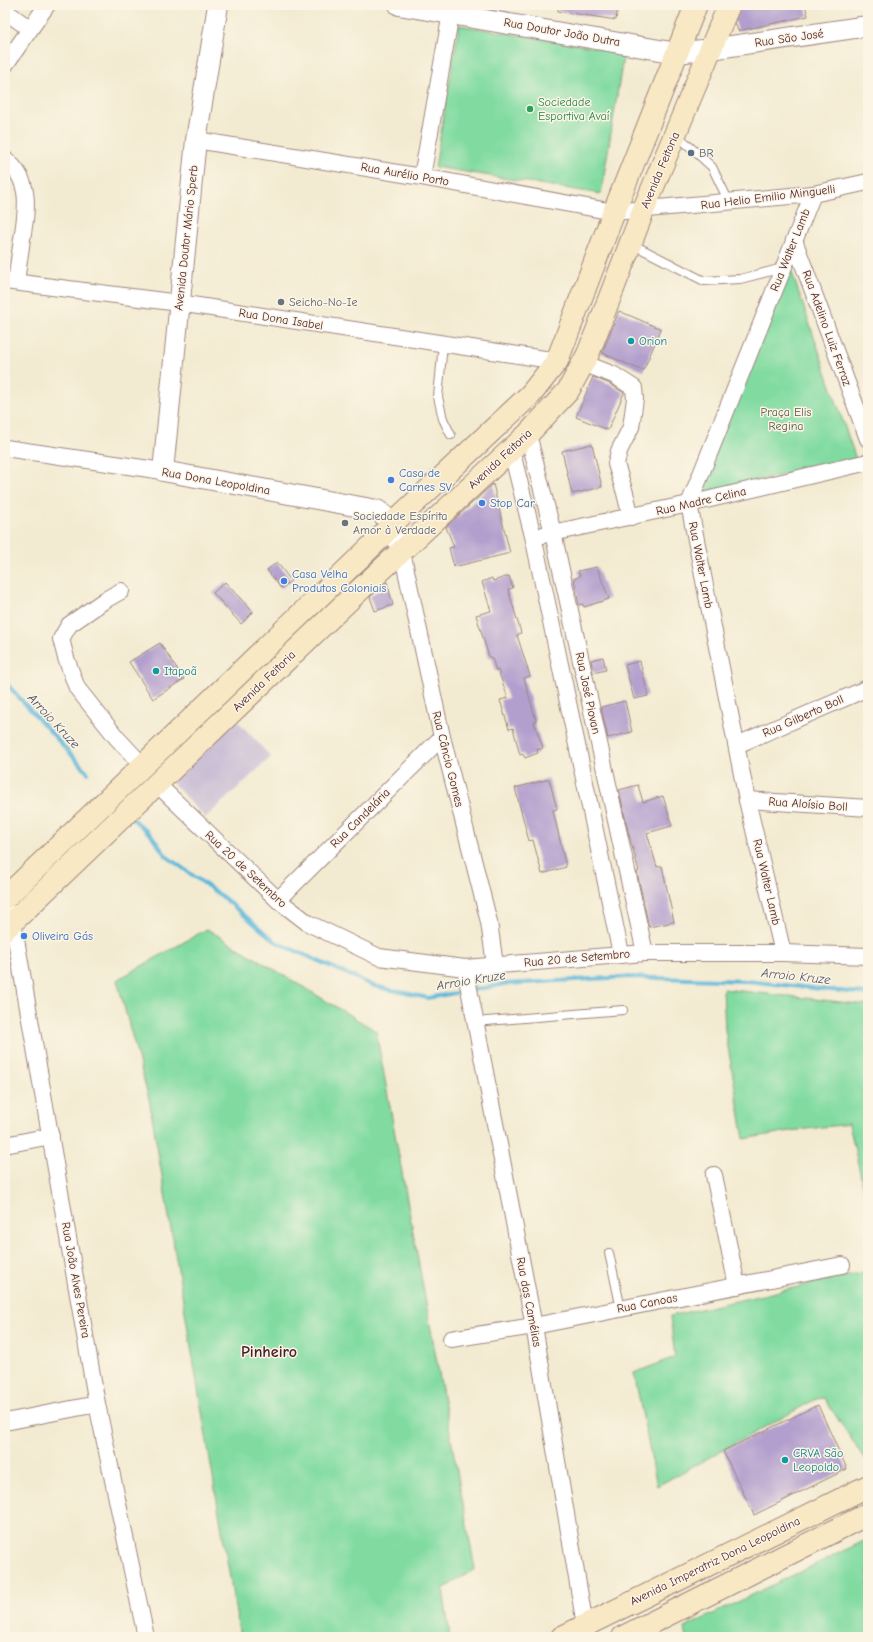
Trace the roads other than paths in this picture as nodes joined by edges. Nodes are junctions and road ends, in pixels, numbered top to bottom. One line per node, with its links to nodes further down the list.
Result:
1 (47, 5): 9 (street)
2 (218, 5): 14 (street, Avenida Doutor Mário Sperb)
3 (404, 5): 7 (street, Rua Doutor João Dutra)
4 (696, 5): 11 (main road, Avenida Feitoria)
5 (729, 5): 10 (main road, Avenida Feitoria)
6 (5, 11): 9 (street)
7 (451, 13): 11 (street, Rua Doutor João Dutra); 16 (street)
8 (868, 26): 10 (street, Rua São José)
9 (30, 29): 12 (street)
10 (711, 49): 11 (street, Rua Doutor João Dutra); 13 (main road, Avenida Feitoria)
11 (677, 53): 21 (main road, Avenida Feitoria)
12 (5, 65)
13 (676, 133): 19 (lane); 20 (main road, Avenida Feitoria)
14 (196, 140): 16 (street, Rua Aurélio Porto); 26 (street, Avenida Doutor Mário Sperb)
15 (5, 159): 25 (street)
16 (422, 176): 21 (street, Rua Aurélio Porto)
17 (868, 182): 18 (street, Rua Helio Emilio Minguelli)
18 (813, 194): 19 (street, Rua Helio Emilio Minguelli); 22 (street, Rua Walter Lamb)
19 (729, 202): 20 (street, Rua Helio Emilio Minguelli)
20 (643, 211): 21 (street, Rua Aurélio Porto); 23 (main road, Avenida Feitoria)
21 (614, 212): 28 (main road, Avenida Feitoria)
22 (794, 240): 24 (street, Rua Walter Lamb); 32 (street, Rua Adelino Luiz Ferraz)
23 (630, 244): 24 (lane); 29 (main road, Avenida Feitoria)
24 (783, 268): 37 (street, Rua Walter Lamb)
25 (11, 282): 26 (street, Rua Dona Isabel)
26 (179, 303): 27 (street, Rua Dona Isabel); 36 (street, Avenida Doutor Mário Sperb)
27 (443, 344): 28 (street, Rua Dona Isabel); 31 (lane)
28 (557, 361): 39 (main road, Avenida Feitoria)
29 (582, 363): 30 (main road, Avenida Feitoria); 38 (street)
30 (528, 434): 34 (main road, Avenida Feitoria); 40 (street, Rua José Piovan)
31 (451, 435)
32 (868, 439)
33 (5, 448): 36 (street, Rua Dona Leopoldina)
34 (511, 449): 41 (street, Rua José Piovan); 42 (main road, Avenida Feitoria)
35 (868, 462): 37 (street, Rua Madre Celina)
36 (163, 471): 39 (street, Rua Dona Leopoldina)
37 (689, 504): 38 (street, Rua Madre Celina); 46 (street, Rua Walter Lamb)
38 (630, 517): 40 (street, Rua Madre Celina)
39 (392, 524): 42 (street, Rua Dona Leopoldina); 47 (main road, Avenida Feitoria)
40 (553, 533): 41 (street, Rua Madre Celina); 54 (street, Rua José Piovan)
41 (533, 536): 56 (street, Rua José Piovan)
42 (402, 552): 45 (street, Rua Câncio Gomes); 48 (main road, Avenida Feitoria)
43 (121, 591): 47 (street)
44 (868, 688): 46 (street, Rua Gilberto Boll)
45 (442, 737): 52 (street, Rua Candelária); 58 (street, Rua Câncio Gomes)
46 (737, 745): 49 (street, Rua Walter Lamb)
47 (137, 772): 48 (main road); 51 (main road, Avenida Feitoria)
48 (151, 789): 52 (street, Rua 20 de Setembro); 53 (main road, Avenida Feitoria)
49 (747, 800): 50 (street, Rua Aloísio Boll); 55 (street, Rua Walter Lamb)
50 (868, 808)
51 (5, 898)
52 (278, 900): 59 (street, Rua 20 de Setembro)
53 (8, 920): 62 (street, Rua João Alves Pereira)
54 (645, 953): 55 (street, Rua 20 de Setembro); 56 (street, Rua 20 de Setembro)
55 (783, 953): 57 (street, Rua 20 de Setembro)
56 (621, 954): 58 (street, Rua 20 de Setembro)
57 (868, 956)
58 (496, 966): 59 (street, Rua 20 de Setembro)
59 (465, 968): 61 (street, Rua das Camélias)
60 (623, 1010): 61 (lane)
61 (474, 1022): 69 (street, Rua das Camélias)
62 (51, 1136): 63 (street); 71 (street, Rua João Alves Pereira)
63 (5, 1145)
64 (714, 1175): 67 (street)
65 (609, 1253): 68 (lane)
66 (842, 1265): 67 (street, Rua Canoas)
67 (737, 1286): 68 (street, Rua Canoas)
68 (621, 1309): 69 (street, Rua Canoas)
69 (534, 1326): 70 (street, Rua Canoas); 75 (street, Rua das Camélias)
70 (452, 1339)
71 (97, 1404): 72 (street); 76 (street, Rua João Alves Pereira)
72 (5, 1422)
73 (868, 1486): 75 (main road, Avenida Imperatriz Dona Leopoldina)
74 (868, 1514): 78 (main road, Avenida Imperatriz Dona Leopoldina)
75 (587, 1631): 77 (main road, Avenida Imperatriz Dona Leopoldina)
76 (146, 1637)
77 (562, 1637)
78 (623, 1637)

